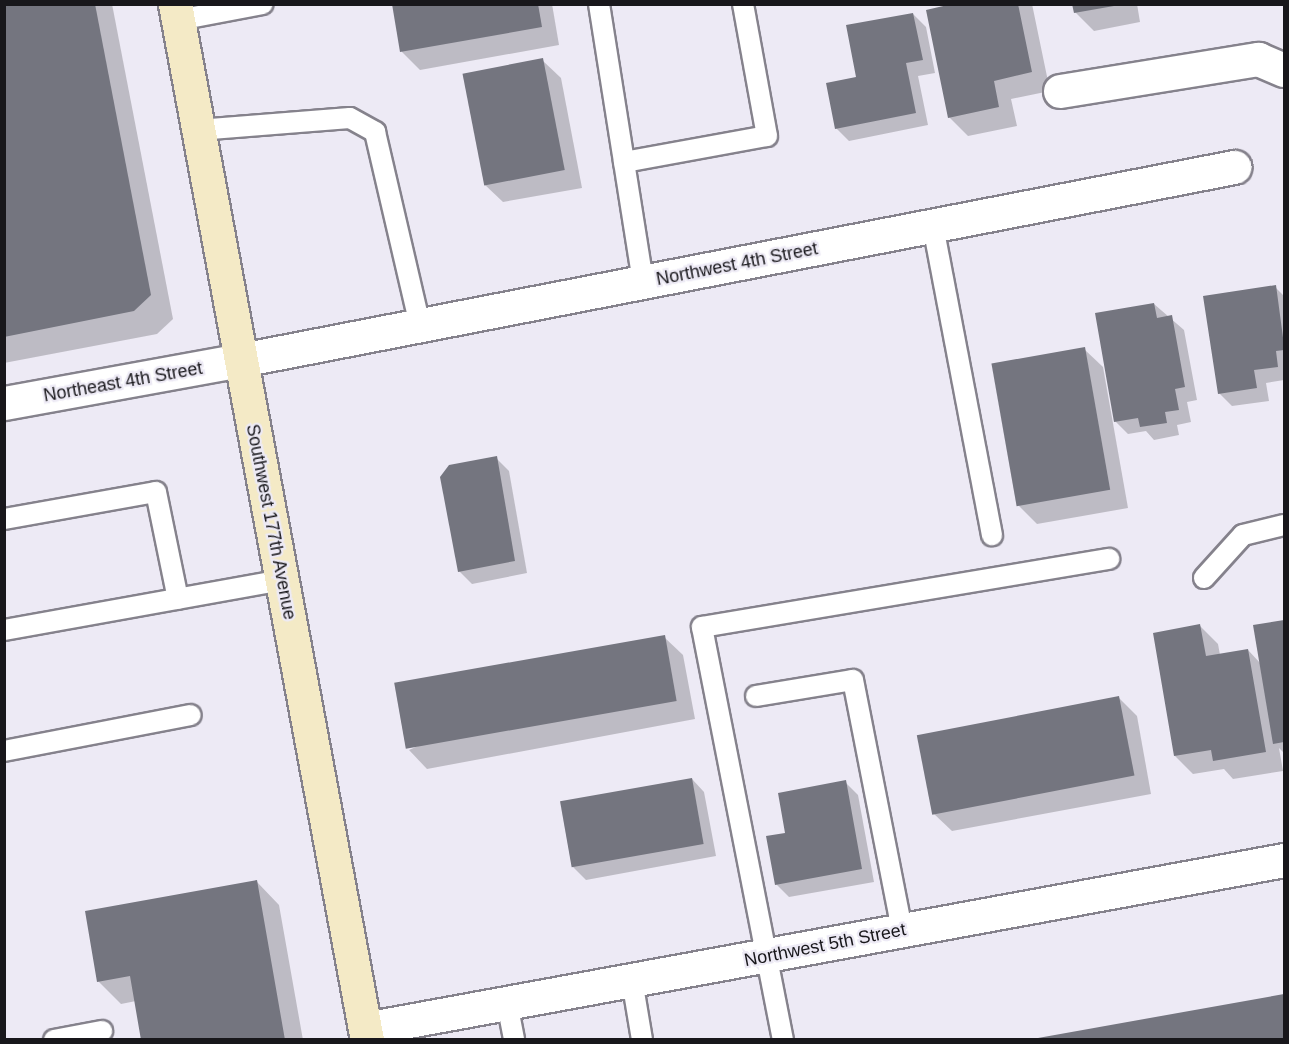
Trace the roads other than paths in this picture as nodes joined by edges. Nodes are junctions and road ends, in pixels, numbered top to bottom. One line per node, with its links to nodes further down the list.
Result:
1 (263, 4): 4 (lane)
2 (599, 4): 8 (lane)
3 (743, 4): 8 (lane)
4 (176, 12): 7 (main road, Southwest 177th Avenue)
5 (1284, 70): 6 (street)
6 (1060, 91)
7 (198, 130): 12 (lane); 13 (main road, Southwest 177th Avenue)
8 (624, 162): 11 (lane)
9 (1234, 167): 10 (street, Northwest 4th Street)
10 (933, 226): 11 (street, Northwest 4th Street); 17 (lane)
11 (643, 282): 12 (street, Northwest 4th Street)
12 (420, 326): 13 (street, Northwest 4th Street)
13 (241, 360): 14 (street, Northeast 4th Street); 20 (main road, Southwest 177th Avenue)
14 (4, 403)
15 (4, 519): 21 (lane)
16 (1284, 525): 19 (lane)
17 (992, 535)
18 (1109, 559): 28 (lane)
19 (1204, 578)
20 (282, 580): 21 (lane); 32 (main road, Southwest 177th Avenue)
21 (178, 599): 22 (lane)
22 (4, 630)
23 (756, 696): 27 (lane)
24 (191, 715): 25 (lane)
25 (4, 751)
26 (1284, 860): 27 (street, Northwest 5th Street)
27 (902, 930): 28 (street, Northwest 5th Street)
28 (767, 956): 29 (street, Northwest 5th Street); 36 (lane)
29 (632, 980): 30 (street, Northwest 5th Street); 35 (lane)
30 (507, 1003): 32 (street, Northwest 5th Street); 34 (lane)
31 (102, 1031): 33 (lane)
32 (366, 1034)
33 (54, 1040)
34 (514, 1040)
35 (642, 1040)
36 (783, 1040)

